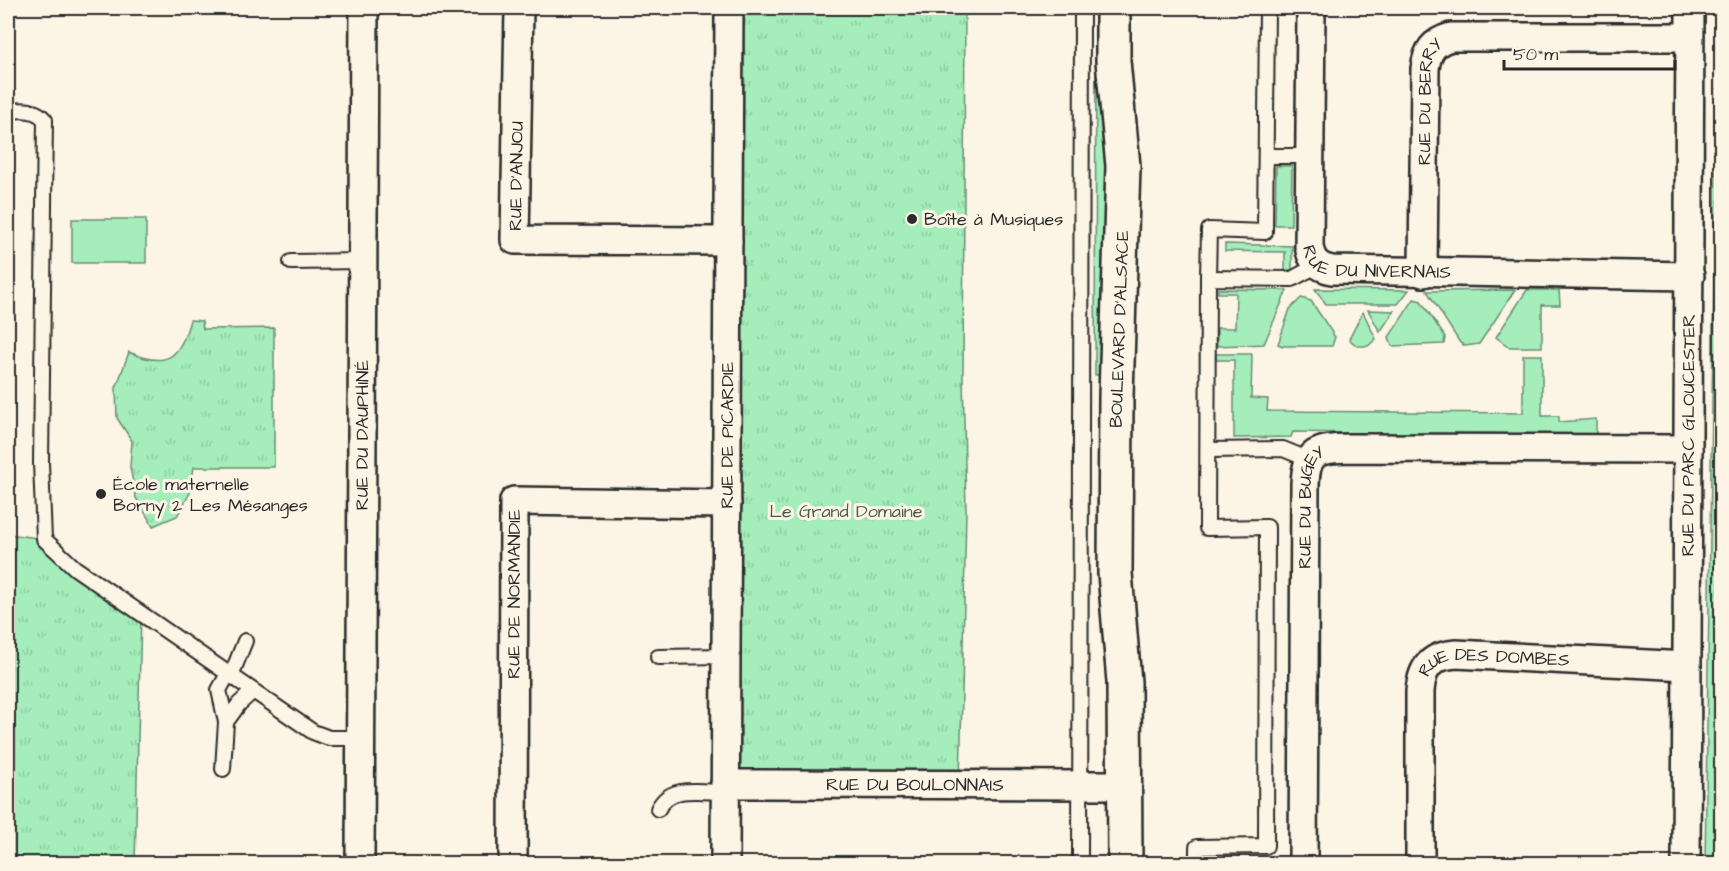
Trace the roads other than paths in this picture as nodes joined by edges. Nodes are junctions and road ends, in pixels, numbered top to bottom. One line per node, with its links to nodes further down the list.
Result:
1 (364, 8): 14 (street, RUE DU DAUPHINÉ)
2 (519, 8): 13 (street, RUE D'ANJOU)
3 (729, 8): 13 (street, RUE DE PICARDIE)
4 (1082, 8): 34 (lane)
5 (1113, 8): 25 (street, BOULEVARD D'ALSACE)
6 (1267, 8): 11 (lane)
7 (1311, 8): 12 (street, RUE DU NIVERNAIS)
8 (1690, 8): 9 (street, RUE DU PARC GLOUCESTER)
9 (1689, 37): 17 (street, RUE DU BERRY); 18 (street, RUE DU PARC GLOUCESTER)
10 (8, 111): 29 (lane)
11 (1266, 156): 12 (lane); 19 (lane)
12 (1310, 156): 16 (street, RUE DU NIVERNAIS)
13 (728, 241): 23 (street, RUE DE PICARDIE)
14 (363, 261): 15 (lane); 32 (street, RUE DU DAUPHINÉ)
15 (291, 262)
16 (1318, 265): 17 (street, RUE DU NIVERNAIS); 19 (lane)
17 (1423, 273): 18 (street, RUE DU NIVERNAIS)
18 (1690, 276): 20 (street, RUE DU PARC GLOUCESTER)
19 (1208, 278): 21 (lane)
20 (1688, 449): 22 (street, RUE DU BUGEY); 28 (street, RUE DU PARC GLOUCESTER)
21 (1208, 450): 22 (lane); 43 (lane)
22 (1310, 460): 44 (street, RUE DU BUGEY)
23 (726, 504): 26 (street, RUE DE PICARDIE); 38 (street, RUE DE NORMANDIE)
24 (245, 641): 29 (lane)
25 (1121, 651): 34 (street, BOULEVARD D'ALSACE); 42 (street, BOULEVARD D'ALSACE)
26 (726, 656): 27 (lane); 35 (street, RUE DE PICARDIE)
27 (658, 657)
28 (1687, 666): 45 (street, RUE DES DOMBES); 46 (street, RUE DU PARC GLOUCESTER)
29 (229, 675): 30 (lane); 31 (lane)
30 (253, 691): 31 (lane); 32 (lane)
31 (226, 722): 33 (lane)
32 (360, 738): 37 (street, RUE DU DAUPHINÉ)
33 (223, 769)
34 (1094, 785): 35 (street, RUE DU BOULONNAIS); 40 (lane); 41 (street, BOULEVARD D'ALSACE)
35 (725, 788): 36 (lane); 39 (street, RUE DE PICARDIE)
36 (658, 809)
37 (360, 864)
38 (513, 864)
39 (725, 864)
40 (1080, 864)
41 (1106, 864)
42 (1125, 864)
43 (1197, 864)
44 (1303, 864)
45 (1420, 864)
46 (1686, 864)

